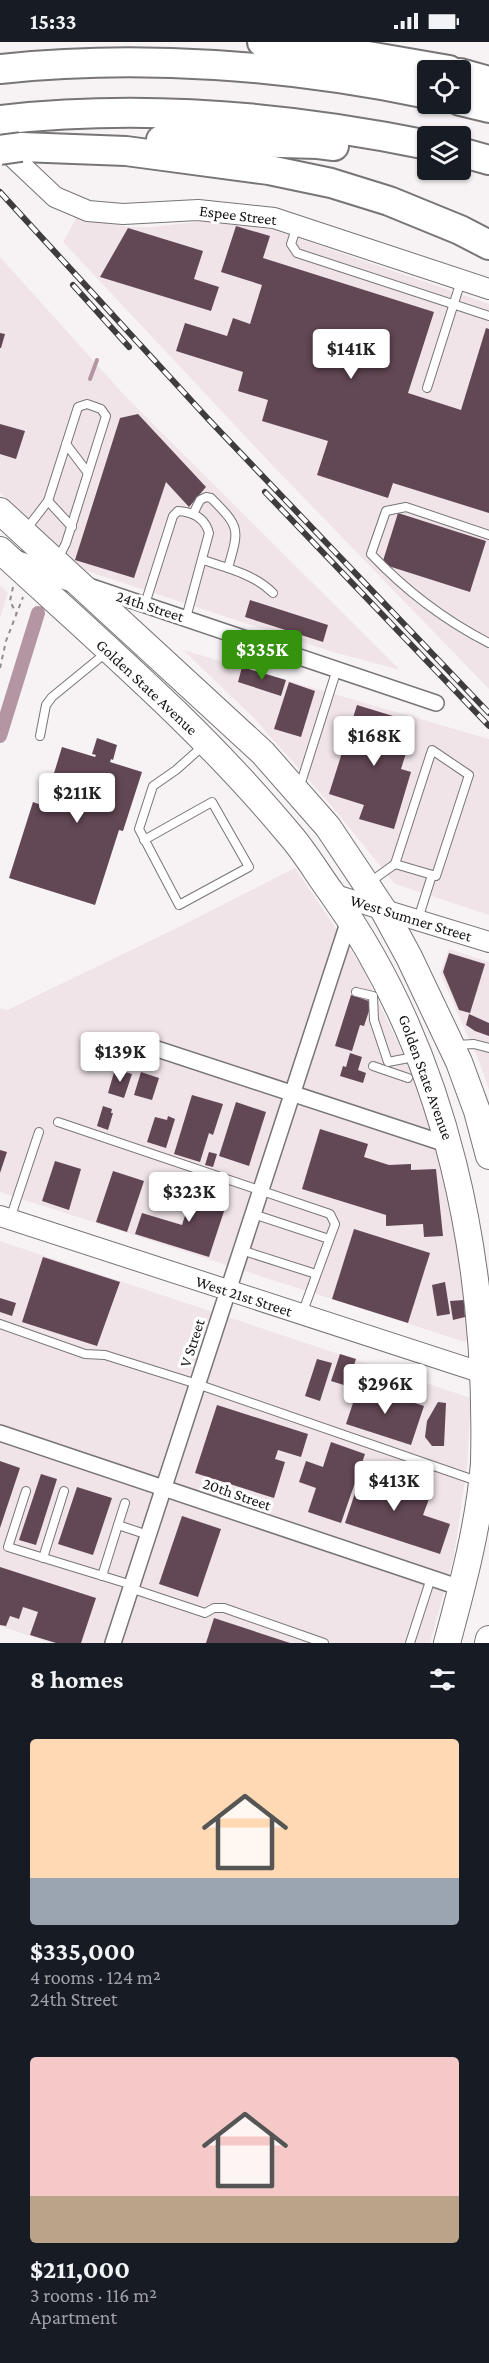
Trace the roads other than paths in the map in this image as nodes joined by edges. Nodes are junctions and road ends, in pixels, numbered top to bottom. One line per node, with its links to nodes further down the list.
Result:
1 (262, 42): 2 (highway)
2 (417, 64)
3 (13, 67): 6 (highway)
4 (471, 77): 5 (highway)
5 (489, 81)
6 (417, 92)
7 (471, 104): 8 (highway)
8 (489, 108)
9 (0, 120): 10 (highway)
10 (417, 143)
11 (83, 145): 12 (highway); 14 (highway); 19 (highway)
12 (7, 147): 18 (street, Espee Street)
13 (471, 155): 15 (highway)
14 (417, 158)
15 (489, 160)
16 (471, 168): 17 (highway)
17 (489, 170)
18 (297, 225): 20 (street, Espee Street); 22 (lane)
19 (489, 245)
20 (461, 280): 21 (street, Espee Street); 22 (lane)
21 (489, 289)
22 (454, 305): 23 (lane); 24 (lane)
23 (489, 316)
24 (427, 388)
25 (66, 444): 26 (lane); 26 (lane); 27 (lane)
26 (88, 473): 30 (lane)
27 (48, 501): 30 (lane); 31 (lane)
28 (0, 511): 31 (highway, Golden State Avenue)
29 (193, 514): 34 (lane); 36 (lane); 39 (lane)
30 (72, 527): 35 (lane)
31 (23, 533): 35 (highway, Golden State Avenue)
32 (489, 535): 41 (lane)
33 (4, 556): 37 (main road, 24th Street); 42 (highway, Golden State Avenue)
34 (203, 560): 36 (lane); 40 (lane)
35 (56, 563): 37 (highway, Golden State Avenue)
36 (228, 568): 38 (lane)
37 (74, 581): 39 (street, 24th Street); 47 (highway, Golden State Avenue)
38 (273, 593)
39 (145, 604): 40 (street, 24th Street)
40 (186, 618): 43 (street, 24th Street)
41 (489, 643)
42 (109, 651): 45 (lane); 46 (highway, Golden State Avenue)
43 (337, 669): 44 (street, 24th Street); 47 (lane)
44 (436, 703)
45 (40, 736)
46 (206, 743): 48 (lane); 52 (highway, Golden State Avenue)
47 (298, 793): 51 (highway, Golden State Avenue)
48 (144, 840): 48 (lane)
49 (395, 864): 50 (lane); 50 (lane); 51 (lane)
50 (432, 875): 55 (lane)
51 (367, 885): 53 (highway, Golden State Avenue)
52 (332, 894): 53 (street, West Sumner Street); 54 (highway, Golden State Avenue)
53 (384, 911): 55 (street, West Sumner Street); 59 (highway, Golden State Avenue)
54 (350, 917): 61 (highway, Golden State Avenue); 65 (street, V Street)
55 (417, 921): 56 (street, West Sumner Street)
56 (489, 942)
57 (356, 992): 63 (lane)
58 (139, 1043): 65 (street)
59 (451, 1046): 60 (lane); 69 (highway, Golden State Avenue)
60 (489, 1048)
61 (421, 1055): 63 (lane); 68 (highway, Golden State Avenue)
62 (373, 1066): 63 (lane)
63 (387, 1066): 64 (lane)
64 (408, 1078)
65 (292, 1094): 68 (street); 70 (street, V Street)
66 (58, 1122): 70 (lane)
67 (39, 1132): 72 (lane)
68 (452, 1146): 79 (highway, Golden State Avenue)
69 (488, 1146)
70 (261, 1189): 71 (street, V Street); 73 (lane)
71 (253, 1214): 73 (lane); 74 (street, V Street)
72 (5, 1218): 76 (street, West 21st Street)
73 (329, 1239): 75 (lane)
74 (241, 1250): 75 (lane); 76 (street, V Street)
75 (316, 1274): 77 (lane)
76 (228, 1291): 77 (street, West 21st Street); 80 (street, V Street)
77 (302, 1315): 79 (street, West 21st Street)
78 (0, 1324): 80 (lane)
79 (488, 1375): 82 (highway, Golden State Avenue)
80 (197, 1384): 82 (lane); 83 (street, V Street)
81 (0, 1433): 83 (street, 20th Street)
82 (481, 1482): 93 (highway, Golden State Avenue)
83 (163, 1488): 88 (street, V Street); 91 (street, 20th Street)
84 (26, 1491): 89 (lane)
85 (64, 1491): 89 (lane)
86 (124, 1503): 87 (lane)
87 (118, 1525): 88 (lane); 90 (lane)
88 (148, 1535): 92 (street, V Street)
89 (43, 1558): 90 (lane)
90 (102, 1576): 92 (lane)
91 (431, 1578): 93 (street, 20th Street); 96 (lane)
92 (131, 1587): 94 (street, V Street); 95 (lane)
93 (462, 1588): 97 (highway, Golden State Avenue)
94 (113, 1643)
95 (324, 1643)
96 (410, 1643)
97 (447, 1643)

